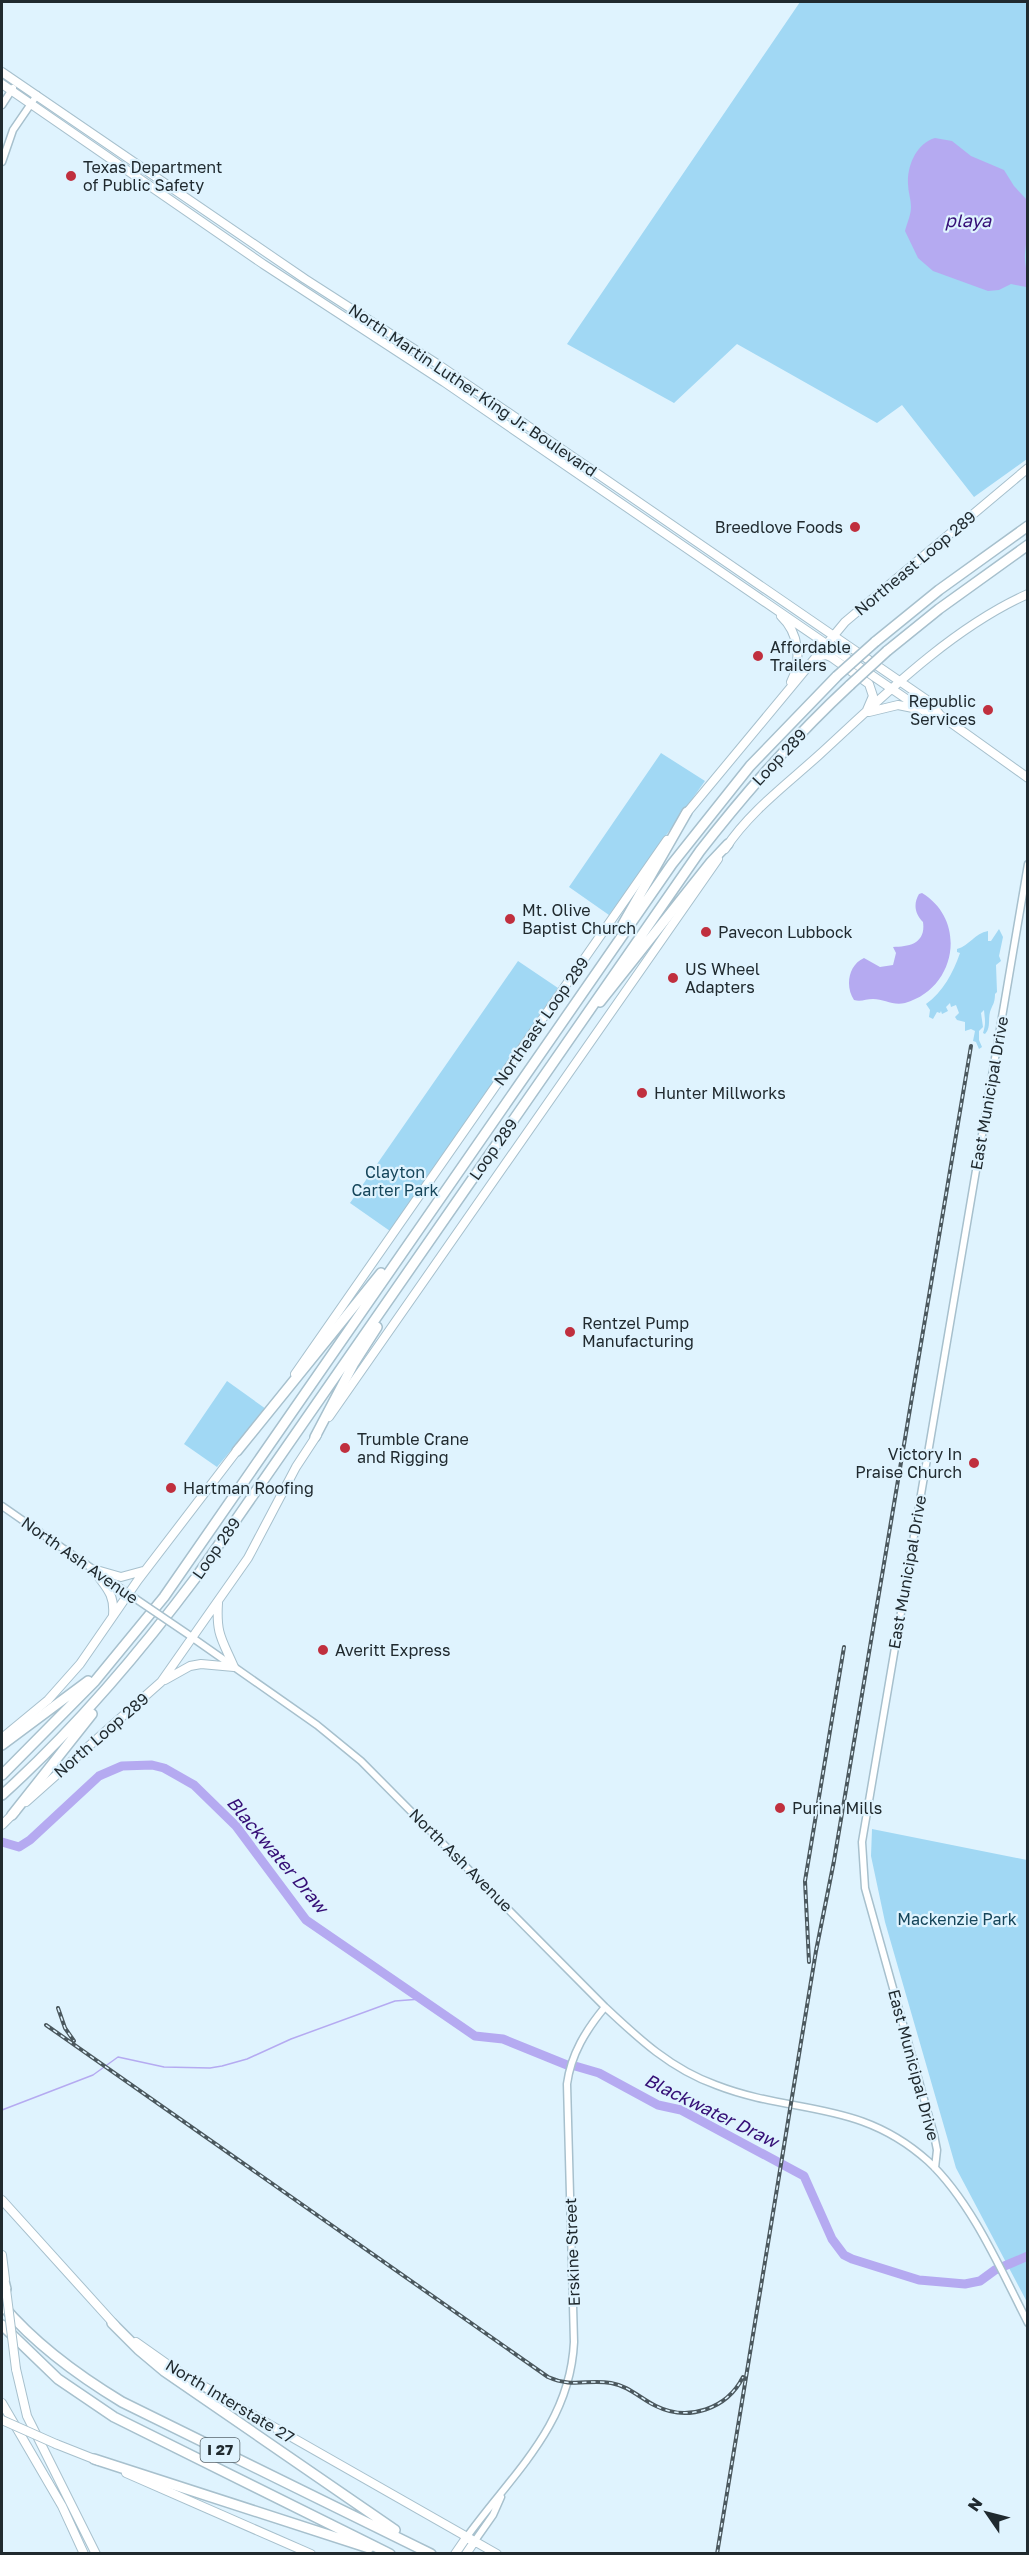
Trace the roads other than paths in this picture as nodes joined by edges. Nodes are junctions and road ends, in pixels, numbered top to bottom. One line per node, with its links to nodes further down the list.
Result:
1 (2, 72): 2 (main road, North Martin Luther King Jr. Boulevard)
2 (17, 82): 4 (street); 5 (main road, North Martin Luther King Jr. Boulevard)
3 (2, 84): 4 (main road, North Martin Luther King Jr. Boulevard)
4 (11, 91): 6 (street); 7 (main road, North Martin Luther King Jr. Boulevard)
5 (37, 95): 7 (street); 9 (main road, North Martin Luther King Jr. Boulevard)
6 (2, 105)
7 (30, 105): 8 (street); 10 (main road, North Martin Luther King Jr. Boulevard)
8 (2, 162)
9 (270, 255): 10 (main road); 14 (main road, North Martin Luther King Jr. Boulevard)
10 (263, 264): 16 (main road, North Martin Luther King Jr. Boulevard)
11 (1028, 468): 17 (main road, Northeast Loop 289)
12 (1028, 526): 30 (highway, Loop 289, bridge)
13 (1027, 546): 31 (highway, Loop 289, bridge)
14 (756, 582): 16 (main road); 17 (main road, North Martin Luther King Jr. Boulevard)
15 (1028, 594): 20 (main road)
16 (762, 600): 18 (main road, North Martin Luther King Jr. Boulevard); 22 (main road)
17 (835, 634): 18 (main road, Northeast Loop 289); 20 (main road, North Martin Luther King Jr. Boulevard)
18 (827, 642): 19 (main road, Northeast Loop 289); 21 (main road, North Martin Luther King Jr. Boulevard)
19 (815, 658): 22 (main road, Northeast Loop 289); 24 (main road)
20 (902, 681): 21 (main road); 25 (main road, North Martin Luther King Jr. Boulevard)
21 (892, 688): 23 (main road, North Martin Luther King Jr. Boulevard); 24 (main road)
22 (784, 694): 27 (main road, Northeast Loop 289)
23 (924, 711): 24 (main road); 25 (main road, North Martin Luther King Jr. Boulevard)
24 (865, 714): 28 (main road)
25 (940, 715): 26 (main road, North Martin Luther King Jr. Boulevard)
26 (1028, 778)
27 (687, 812): 30 (highway); 35 (main road, Northeast Loop 289)
28 (728, 844): 31 (highway); 34 (main road)
29 (1028, 864): 54 (street, East Municipal Drive)
30 (547, 1044): 33 (highway, Loop 289)
31 (562, 1048): 32 (highway, Loop 289)
32 (465, 1188): 34 (highway); 44 (highway, Loop 289)
33 (440, 1198): 35 (highway); 42 (highway, Loop 289)
34 (315, 1437): 40 (main road)
35 (237, 1451): 38 (main road, Northeast Loop 289)
36 (2, 1506): 37 (street, North Ash Avenue)
37 (93, 1569): 38 (main road); 39 (street, North Ash Avenue); 41 (main road)
38 (145, 1571): 39 (main road, Northeast Loop 289)
39 (128, 1594): 41 (main road); 43 (street, North Ash Avenue, bridge)
40 (219, 1601): 43 (main road); 45 (main road)
41 (113, 1616): 47 (main road)
42 (136, 1632): 48 (highway); 49 (highway, Loop 289)
43 (191, 1637): 45 (street, North Ash Avenue); 46 (main road, North Loop 289)
44 (132, 1660): 50 (highway, Loop 289); 51 (highway)
45 (234, 1667): 46 (main road); 53 (street, North Ash Avenue)
46 (161, 1682): 51 (main road, North Loop 289)
47 (2, 1738)
48 (2, 1745)
49 (2, 1775)
50 (2, 1795)
51 (12, 1815): 52 (main road, North Loop 289)
52 (2, 1825)
53 (605, 2007): 54 (street, North Ash Avenue); 66 (street, Erskine Street)
54 (935, 2168): 61 (street, North Ash Avenue)
55 (2, 2200): 60 (main road, North Interstate 27)
56 (2, 2255): 58 (main road)
57 (2, 2273): 58 (highway)
58 (6, 2289): 70 (main road, bridge)
59 (2, 2306): 73 (highway, I 27)
60 (112, 2323): 67 (main road, North Interstate 27); 73 (highway)
61 (1028, 2323)
62 (2, 2325): 72 (highway, I 27)
63 (2, 2403): 69 (main road)
64 (2, 2420): 65 (main road, bridge)
65 (94, 2459): 71 (main road); 72 (highway)
66 (505, 2489): 67 (street, Erskine Street); 68 (street, Erskine Street)
67 (466, 2538): 68 (main road, North Interstate 27); 74 (main road, Erskine Street)
68 (474, 2542): 75 (main road, Erskine Street); 76 (main road, North Interstate 27)
69 (84, 2553)
70 (96, 2553)
71 (311, 2553)
72 (388, 2553)
73 (432, 2553)
74 (455, 2553)
75 (466, 2553)
76 (496, 2553)

